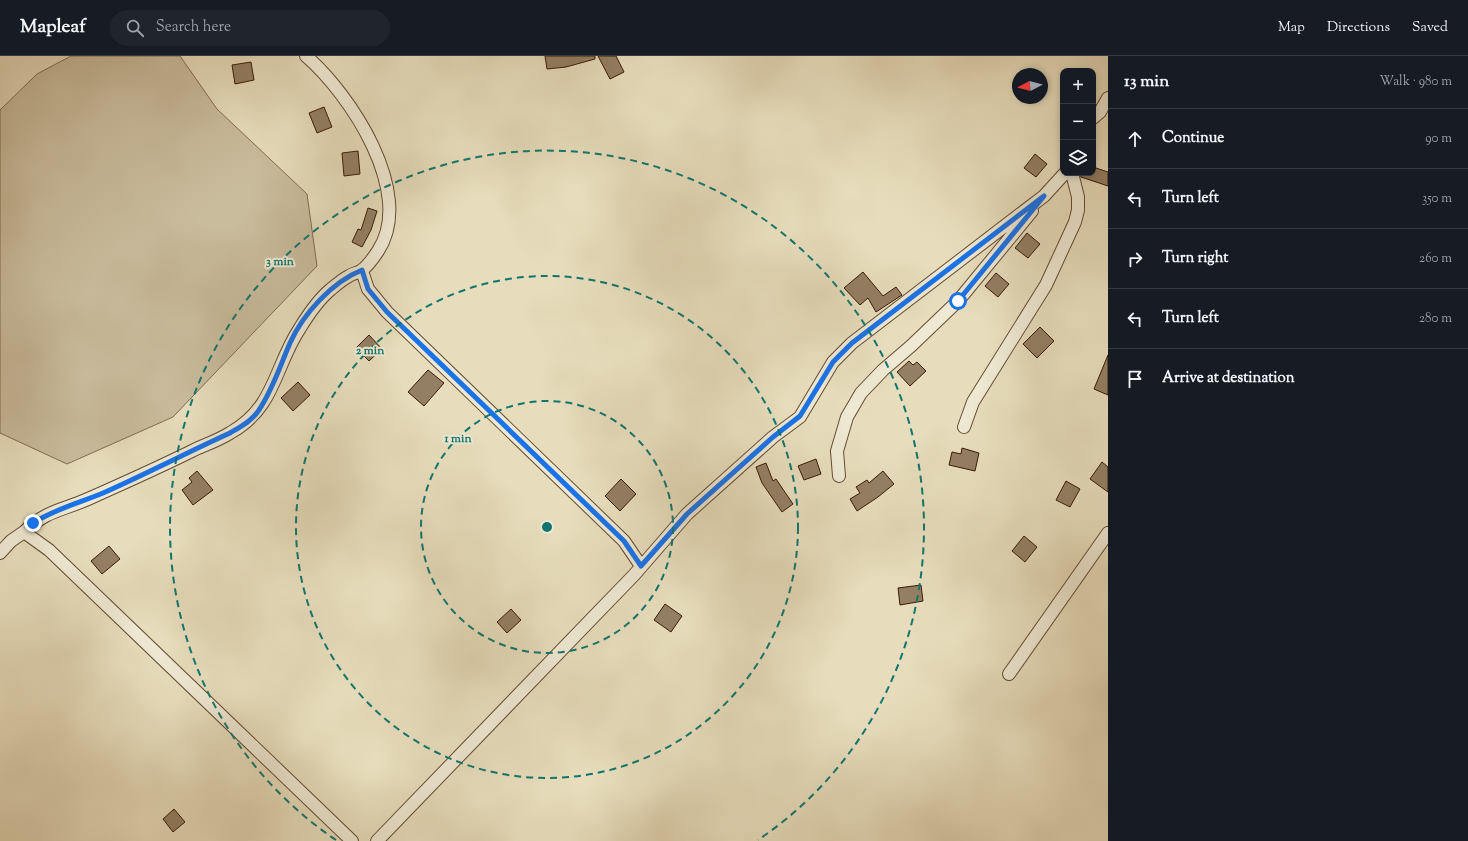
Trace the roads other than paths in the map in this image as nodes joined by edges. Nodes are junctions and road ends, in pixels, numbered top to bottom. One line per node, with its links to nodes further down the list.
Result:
1 (306, 56): 7 (street)
2 (1108, 98): 3 (street)
3 (1096, 114)
4 (1062, 176): 6 (street)
5 (1073, 176): 8 (street)
6 (1044, 196): 9 (street); 13 (street)
7 (362, 270): 10 (street); 13 (street)
8 (964, 427)
9 (839, 476)
10 (24, 532): 12 (street); 15 (street)
11 (1108, 533): 14 (street)
12 (0, 553)
13 (641, 566): 16 (street)
14 (1009, 674)
15 (352, 841)
16 (376, 841)

